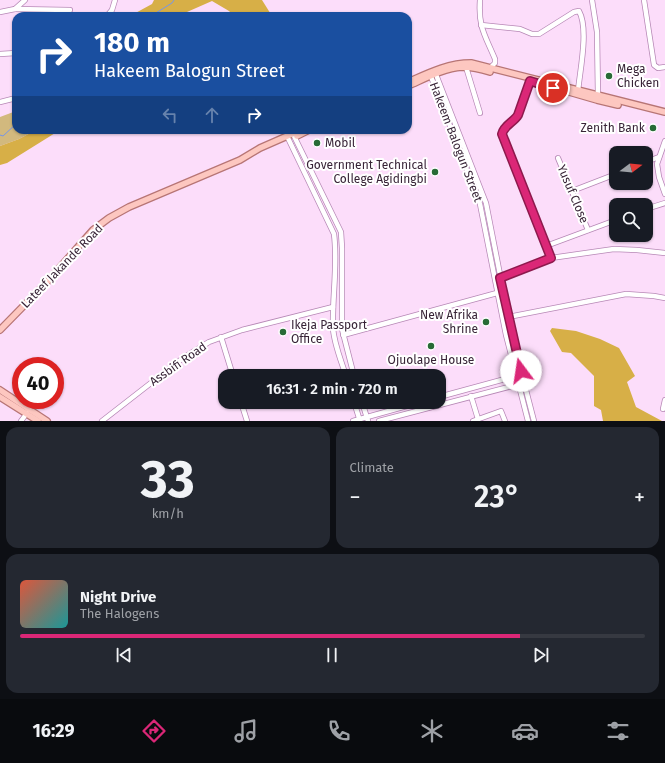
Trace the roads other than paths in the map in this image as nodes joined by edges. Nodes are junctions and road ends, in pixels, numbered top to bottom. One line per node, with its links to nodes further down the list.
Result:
1 (25, 0): 6 (street)
2 (115, 0): 9 (street)
3 (480, 0): 10 (street)
4 (592, 0): 21 (street)
5 (644, 0): 14 (street)
6 (15, 9): 7 (street); 8 (street)
7 (70, 10)
8 (0, 12)
9 (110, 12)
10 (481, 25): 15 (street); 20 (street)
11 (12, 53): 12 (street)
12 (0, 54)
13 (466, 67): 16 (main road); 18 (main road); 25 (street)
14 (665, 67)
15 (490, 68): 16 (main road); 20 (main road)
16 (433, 73): 17 (main road); 19 (main road); 27 (street, Hakeem Balogun Street)
17 (412, 81)
18 (530, 81): 26 (main road); 44 (street)
19 (412, 84)
20 (578, 91): 21 (main road)
21 (598, 96): 24 (main road)
22 (12, 99): 23 (street)
23 (0, 102)
24 (665, 112)
25 (480, 113)
26 (665, 116)
27 (453, 126): 45 (street, Hakeem Balogun Street); 46 (street, Hakeem Balogun Street)
28 (294, 134): 30 (main road, Lateef Jakande Road)
29 (297, 134): 30 (main road, Lateef Jakande Road)
30 (291, 136): 32 (street); 34 (street); 54 (main road, Lateef Jakande Road)
31 (665, 141): 33 (street)
32 (304, 156): 34 (street); 55 (street)
33 (659, 157): 36 (street); 39 (street)
34 (298, 158): 52 (street)
35 (558, 158): 38 (street, Yusuf Close)
36 (653, 159)
37 (609, 177): 38 (street)
38 (572, 191): 43 (street, Yusuf Close)
39 (665, 194)
40 (665, 203): 41 (street)
41 (653, 207)
42 (609, 222): 43 (street)
43 (588, 230): 44 (street)
44 (546, 246): 48 (street)
45 (489, 247): 46 (street); 50 (street, Hakeem Balogun Street)
46 (494, 247): 49 (street, Hakeem Balogun Street)
47 (665, 253): 48 (street)
48 (551, 258): 49 (street)
49 (500, 278): 53 (street, Hakeem Balogun Street)
50 (497, 293): 55 (street); 60 (street, Hakeem Balogun Street)
51 (665, 298): 53 (street)
52 (333, 307): 56 (street, Assbifi Road); 58 (street)
53 (508, 317): 61 (street, Hakeem Balogun Street)
54 (0, 330)
55 (343, 334): 59 (street)
56 (221, 337): 57 (street); 84 (street, Assbifi Road)
57 (231, 369)
58 (344, 369)
59 (352, 369)
60 (516, 376): 61 (street); 62 (street); 63 (street, Hakeem Balogun Street)
61 (523, 380): 63 (street); 91 (street, Hakeem Balogun Street)
62 (491, 383): 65 (street); 66 (street)
63 (518, 384): 65 (street); 90 (street, Hakeem Balogun Street)
64 (0, 390): 83 (main road)
65 (494, 391): 67 (street)
66 (446, 395)
67 (471, 396): 76 (street); 80 (street)
68 (0, 397): 75 (main road)
69 (665, 400): 74 (street)
70 (243, 409): 85 (street)
71 (356, 409): 78 (street)
72 (364, 409): 77 (street)
73 (399, 409): 77 (street)
74 (663, 409)
75 (27, 413): 81 (street); 82 (main road)
76 (406, 413): 79 (street); 88 (street)
77 (367, 419): 78 (street)
78 (360, 420): 86 (street)
79 (388, 420): 87 (street)
80 (476, 420): 89 (street)
81 (21, 421)
82 (38, 421)
83 (47, 421)
84 (102, 421)
85 (247, 421)
86 (353, 421)
87 (379, 421)
88 (402, 421)
89 (505, 421)
90 (528, 421)
91 (534, 421)

